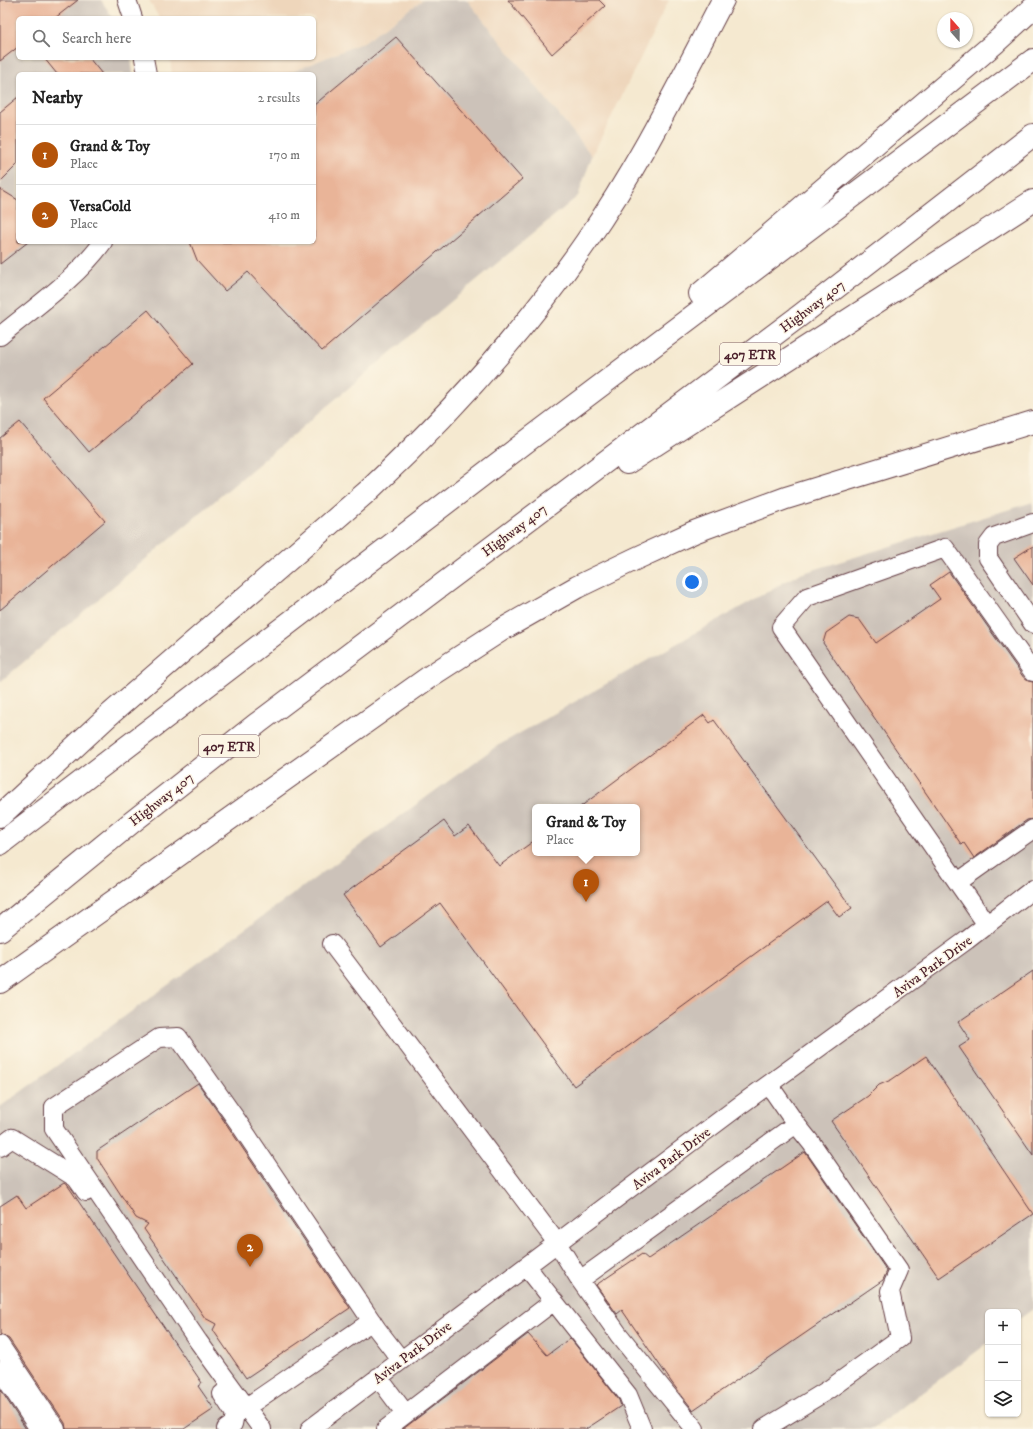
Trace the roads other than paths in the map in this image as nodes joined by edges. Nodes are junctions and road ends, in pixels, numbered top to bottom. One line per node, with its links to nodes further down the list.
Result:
1 (127, 0): 4 (street)
2 (723, 0): 18 (highway)
3 (1033, 8): 13 (highway)
4 (132, 16)
5 (144, 60): 7 (street)
6 (1033, 60): 13 (highway)
7 (147, 72)
8 (1033, 135): 15 (highway, Highway 407 / 407 ETR)
9 (1033, 201): 15 (highway)
10 (102, 244): 11 (street)
11 (0, 336)
12 (1033, 422): 26 (highway)
13 (532, 438): 20 (highway)
14 (1033, 523): 16 (street)
15 (463, 568): 24 (highway, Highway 407 / 407 ETR)
16 (1033, 624)
17 (1033, 672): 21 (street)
18 (0, 816)
19 (1033, 829): 21 (street)
20 (0, 844)
21 (958, 882): 23 (street)
22 (1033, 889): 23 (street, Aviva Park Drive)
23 (987, 925): 27 (street, Aviva Park Drive)
24 (0, 930)
25 (332, 944): 30 (street)
26 (0, 982)
27 (769, 1085): 28 (street); 30 (street, Aviva Park Drive)
28 (796, 1124): 32 (street); 49 (street)
29 (0, 1147): 41 (street)
30 (557, 1243): 31 (street, Aviva Park Drive); 32 (street)
31 (526, 1266): 33 (street); 36 (street, Aviva Park Drive)
32 (580, 1280): 48 (street)
33 (554, 1301): 40 (street); 47 (street)
34 (372, 1321): 36 (street); 39 (street); 39 (street)
35 (0, 1345): 43 (street)
36 (401, 1360): 38 (street, Aviva Park Drive)
37 (0, 1370): 42 (street)
38 (378, 1377): 40 (street); 45 (street, Aviva Park Drive)
39 (246, 1408): 44 (street)
40 (405, 1413): 46 (street)
41 (232, 1427)
42 (39, 1429)
43 (56, 1429)
44 (262, 1429)
45 (310, 1429)
46 (386, 1429)
47 (642, 1429)
48 (695, 1429)
49 (764, 1429)

